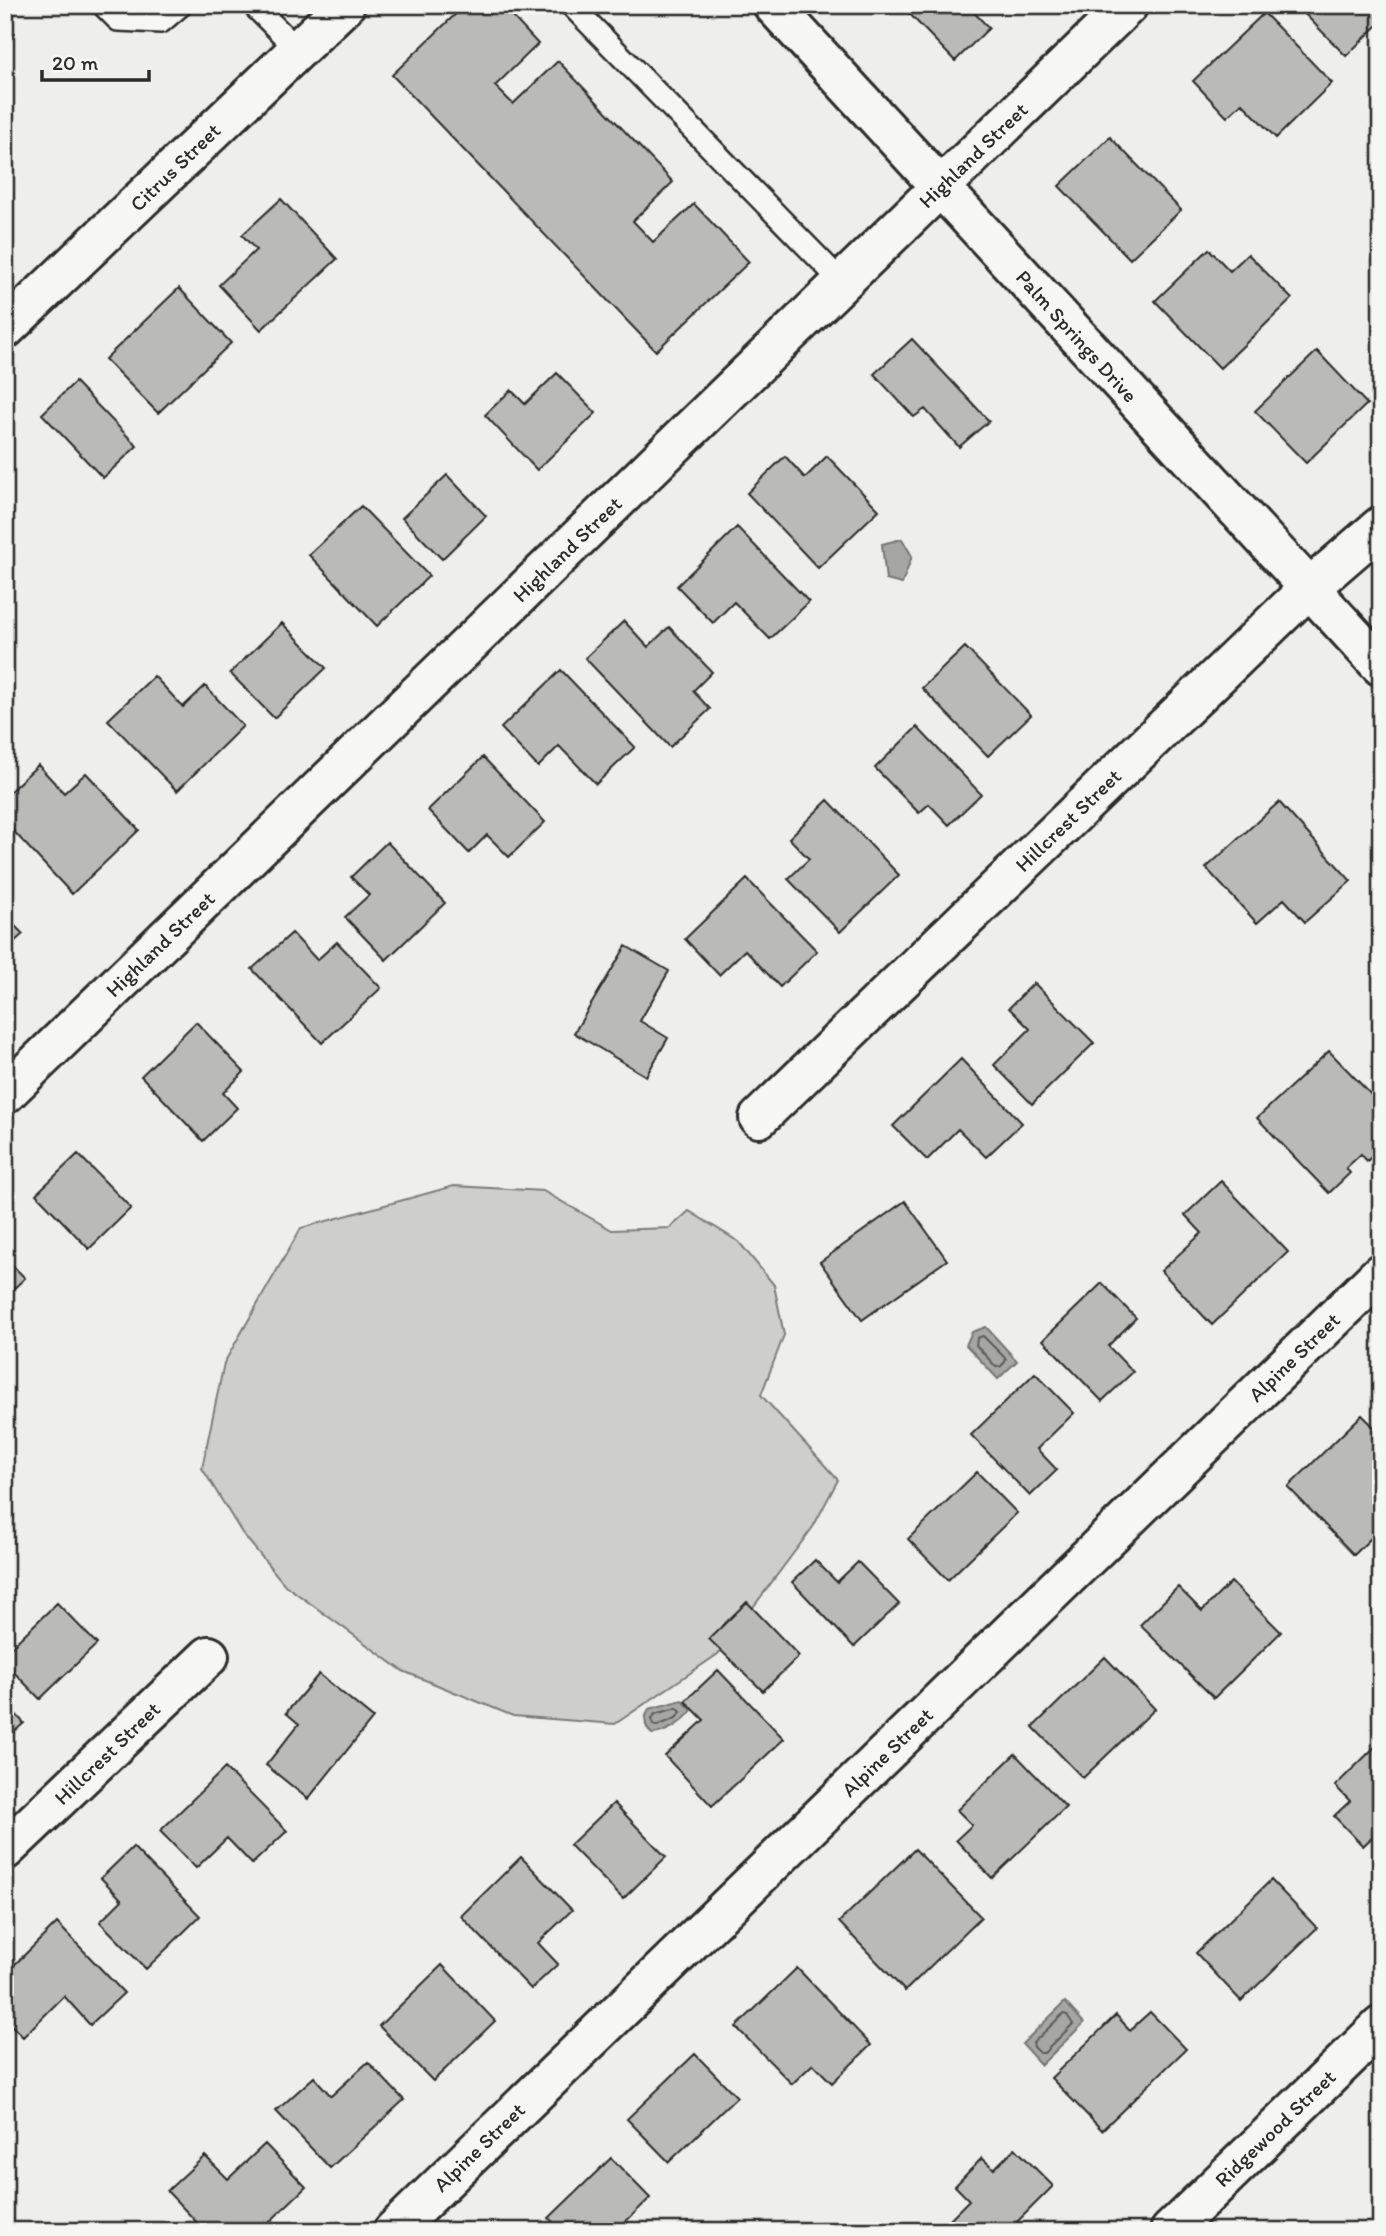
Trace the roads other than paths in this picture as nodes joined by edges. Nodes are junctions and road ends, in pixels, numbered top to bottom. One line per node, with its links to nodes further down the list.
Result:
1 (103, 5): 2 (lane)
2 (181, 5)
3 (253, 5): 8 (lane)
4 (345, 5): 8 (street, Citrus Street)
5 (571, 5): 10 (lane)
6 (773, 5): 9 (street, Palm Springs Drive)
7 (1128, 5): 9 (street, Highland Street)
8 (298, 50): 11 (street, Citrus Street)
9 (941, 186): 10 (street, Highland Street); 13 (street, Palm Springs Drive)
10 (842, 282): 15 (street, Highland Street)
11 (5, 329)
12 (1381, 526): 13 (street, Hillcrest Street)
13 (1308, 589): 14 (street, Palm Springs Drive); 16 (street, Hillcrest Street)
14 (1381, 666)
15 (5, 1094)
16 (759, 1118)
17 (1381, 1273): 21 (street, Alpine Street)
18 (209, 1656): 19 (street, Hillcrest Street)
19 (5, 1850)
20 (1381, 2026): 22 (street, Ridgewood Street)
21 (393, 2231)
22 (1170, 2231)

